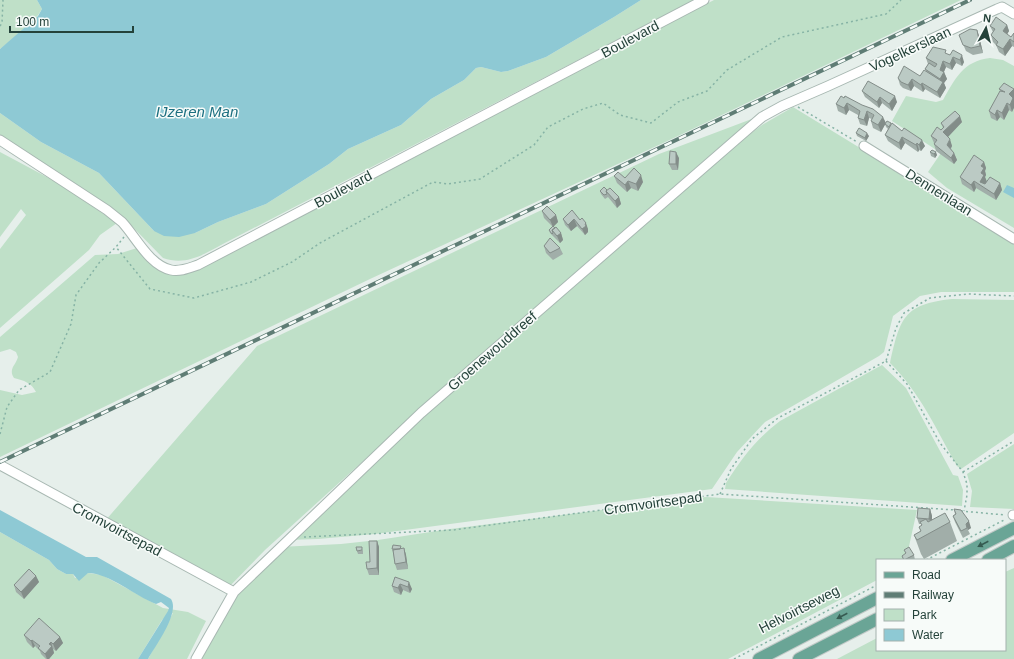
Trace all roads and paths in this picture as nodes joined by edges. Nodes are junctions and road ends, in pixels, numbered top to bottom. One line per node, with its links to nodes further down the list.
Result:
1 (3, 0): 5 (path)
2 (704, 0): 10 (street, Boulevard)
3 (901, 0): 12 (path)
4 (1014, 14): 6 (street, Vogelkerslaan)
5 (0, 26)
6 (828, 86): 7 (street, Groenewouddreef)
7 (790, 102): 9 (path); 23 (street, Groenewouddreef)
8 (0, 140): 10 (street, Boulevard)
9 (864, 146): 11 (street, Dennenlaan)
10 (129, 231): 12 (path)
11 (1014, 239)
12 (116, 247): 15 (path)
13 (1014, 296): 14 (path)
14 (886, 362): 18 (path); 19 (path)
15 (0, 434)
16 (1014, 440): 18 (path)
17 (0, 465): 29 (street, Cromvoirtsepad)
18 (963, 472): 20 (path)
19 (720, 494): 20 (path, Cromvoirtsepad); 23 (path, Cromvoirtsepad)
20 (964, 511): 21 (path, Cromvoirtsepad)
21 (1013, 515): 25 (path)
22 (1014, 528): 26 (main road, one-way to 26)
23 (294, 534): 29 (street, Groenewouddreef)
24 (1014, 546): 27 (main road)
25 (928, 559)
26 (954, 559)
27 (990, 559)
28 (876, 586): 33 (path, Helvoirtseweg)
29 (234, 592): 32 (street, Groenewouddreef)
30 (876, 599): 34 (main road, Helvoirtseweg, one-way to 34)
31 (876, 620): 35 (main road)
32 (196, 659)
33 (734, 659)
34 (759, 659)
35 (799, 659)

